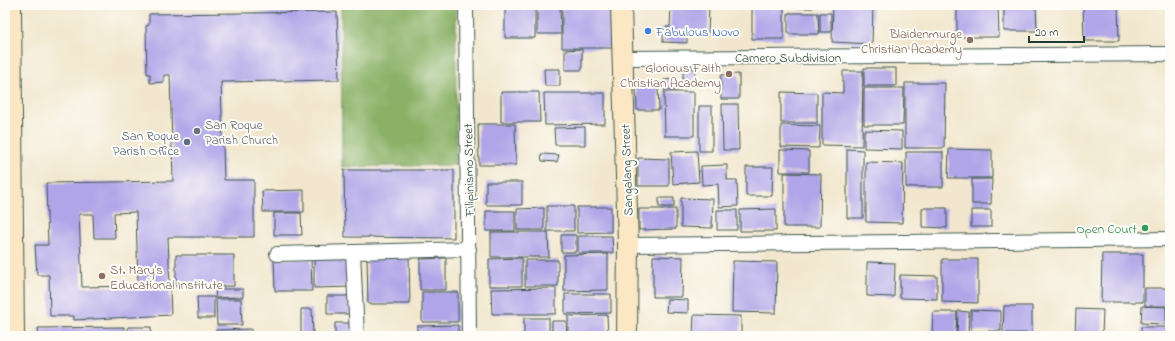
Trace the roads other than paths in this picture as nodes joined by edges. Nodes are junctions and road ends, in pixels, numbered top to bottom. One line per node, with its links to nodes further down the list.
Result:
1 (11, 5): 11 (street)
2 (466, 5): 8 (street, Filipinismo Street)
3 (621, 5): 5 (street, Sangalang Street)
4 (1170, 54): 5 (street, Carnero Subdivision)
5 (622, 58): 7 (street, Sangalang Street)
6 (1170, 239): 7 (street)
7 (628, 244): 14 (street, Sangalang Street)
8 (469, 249): 9 (street); 13 (street, Filipinismo Street)
9 (353, 252): 10 (street); 12 (street)
10 (277, 254)
11 (14, 336)
12 (357, 336)
13 (469, 336)
14 (627, 336)

